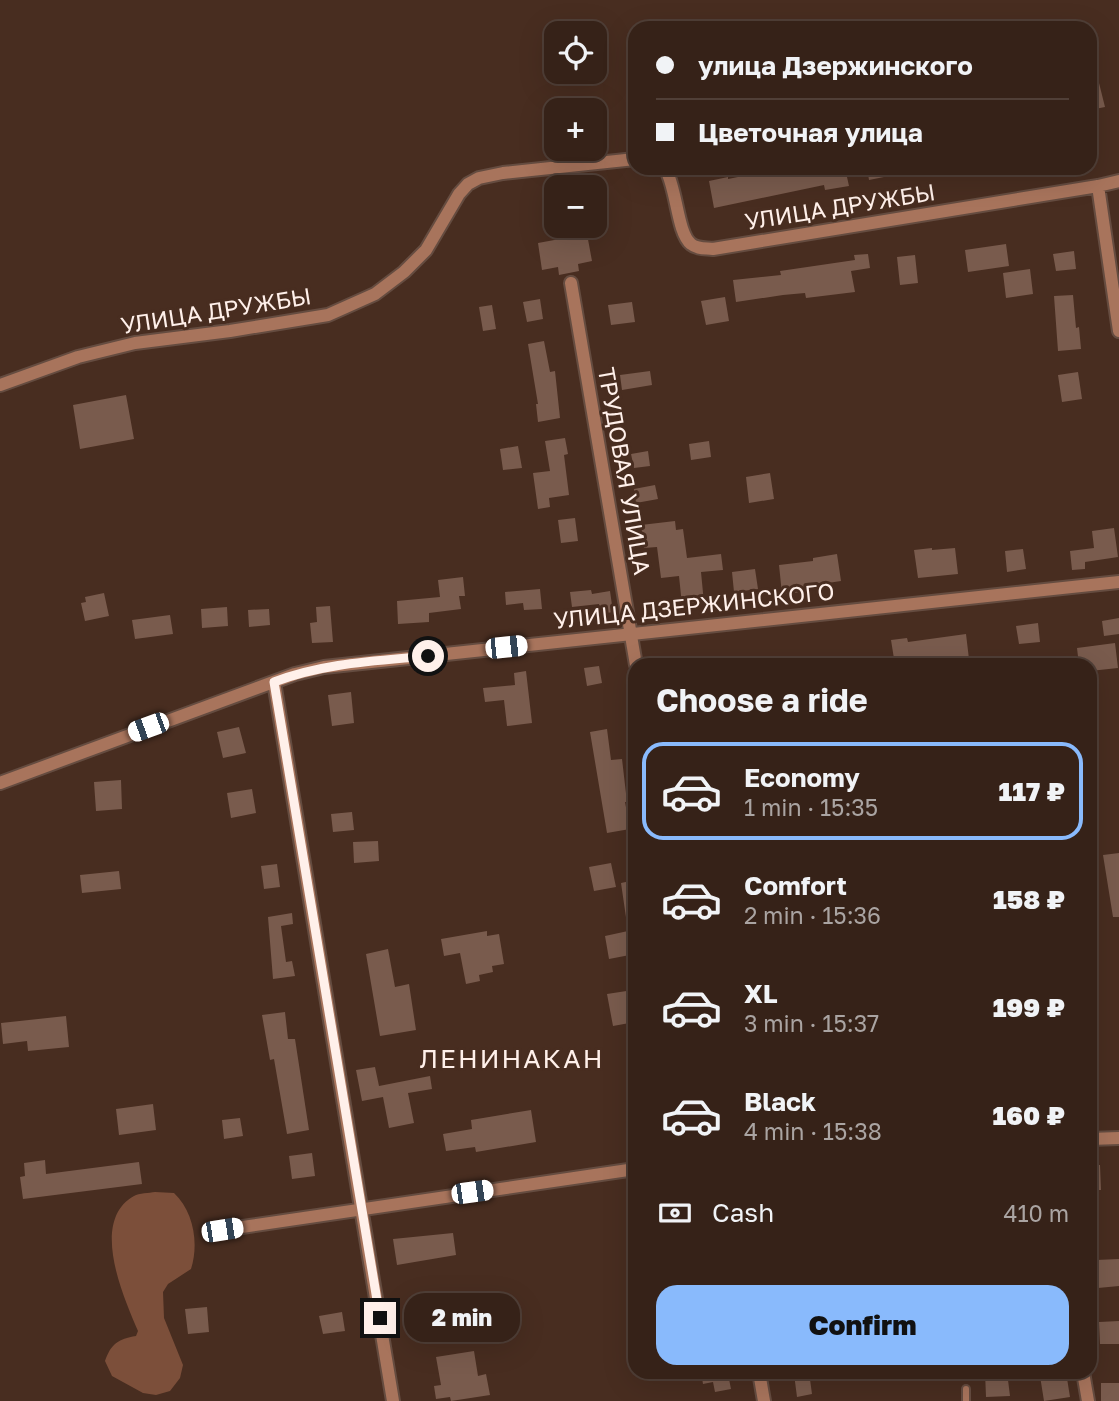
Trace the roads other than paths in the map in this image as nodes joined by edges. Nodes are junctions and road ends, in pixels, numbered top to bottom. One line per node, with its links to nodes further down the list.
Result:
1 (628, 160): 7 (street, УЛИЦА ДРУЖБЫ)
2 (668, 175): 4 (street, УЛИЦА ДРУЖБЫ)
3 (1119, 181): 4 (street, УЛИЦА ДРУЖБЫ)
4 (1098, 186): 6 (street)
5 (571, 283): 9 (street, ТРУДОВАЯ УЛИЦА)
6 (1119, 331)
7 (0, 385)
8 (1119, 582): 9 (street, УЛИЦА ДЗЕРЖИНСКОГО)
9 (631, 634): 10 (street, ТРУДОВАЯ УЛИЦА); 11 (street, УЛИЦА ДЗЕРЖИНСКОГО)
10 (635, 658)
11 (274, 682): 12 (street, УЛИЦА ДЗЕРЖИНСКОГО); 16 (street)
12 (0, 783)
13 (1119, 1138): 14 (street)
14 (1097, 1139)
15 (628, 1170): 16 (street)
16 (363, 1208): 17 (street); 21 (street)
17 (222, 1230)
18 (760, 1379): 22 (street)
19 (1084, 1379): 24 (street)
20 (966, 1389): 23 (lane)
21 (393, 1401)
22 (764, 1401)
23 (967, 1401)
24 (1088, 1401)

